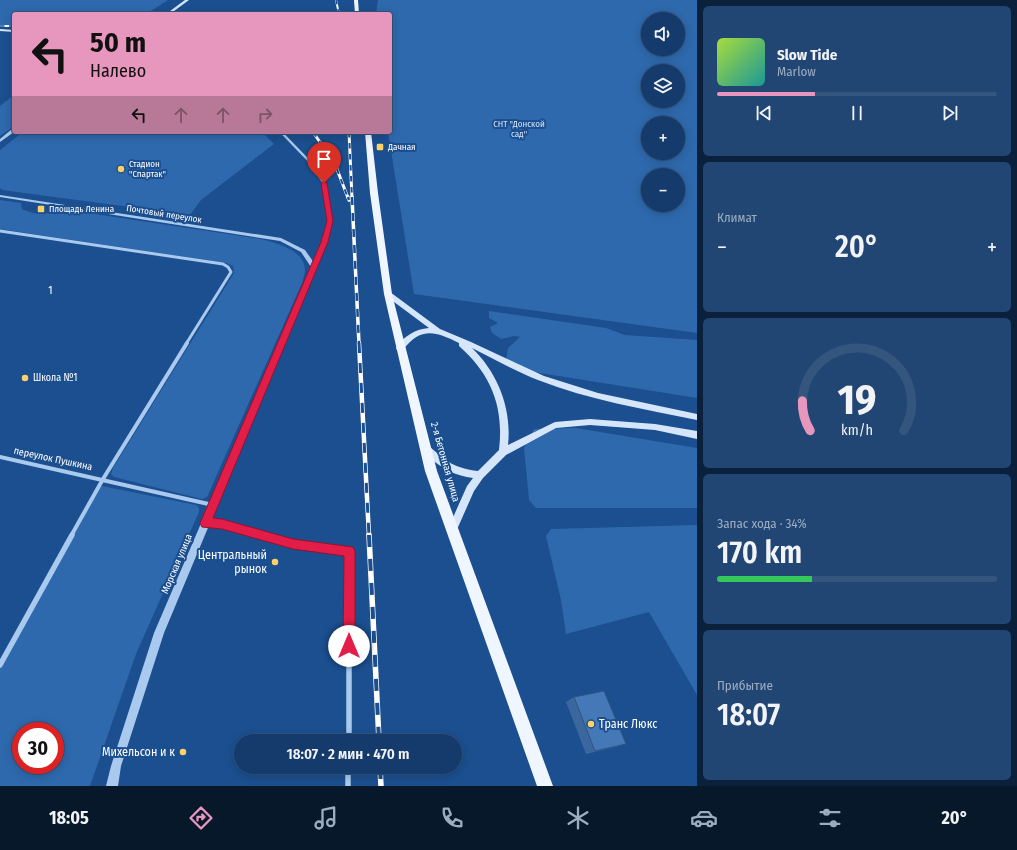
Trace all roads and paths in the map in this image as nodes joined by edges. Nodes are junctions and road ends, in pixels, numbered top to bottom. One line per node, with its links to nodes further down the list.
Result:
1 (187, 0): 3 (main road)
2 (356, 0): 4 (main road)
3 (171, 12)
4 (357, 12)
5 (0, 30): 6 (main road)
6 (12, 31)
7 (12, 132): 10 (street)
8 (283, 134): 13 (street)
9 (368, 134): 14 (main road, 2-я Бетонная улица)
10 (0, 141)
11 (0, 196): 13 (street, Почтовый переулок)
12 (0, 231): 24 (street)
13 (314, 267): 25 (street, Морская улица)
14 (388, 294): 15 (main road); 17 (main road, 2-я Бетонная улица)
15 (438, 331): 16 (main road); 17 (main road)
16 (454, 338): 18 (main road); 21 (main road)
17 (400, 348): 20 (main road, 2-я Бетонная улица)
18 (697, 417)
19 (697, 435): 21 (main road)
20 (426, 449): 23 (main road); 27 (main road, 2-я Бетонная улица)
21 (503, 452): 23 (main road)
22 (0, 457): 24 (street, переулок Пушкина)
23 (480, 475): 27 (main road)
24 (103, 479): 25 (street, переулок Пушкина); 28 (street)
25 (214, 505): 26 (street, Морская улица)
26 (206, 523): 29 (street); 31 (street, Морская улица)
27 (452, 532): 33 (main road, 2-я Бетонная улица)
28 (0, 665)
29 (348, 734)
30 (348, 774): 32 (street)
31 (112, 786)
32 (348, 786)
33 (545, 786)

